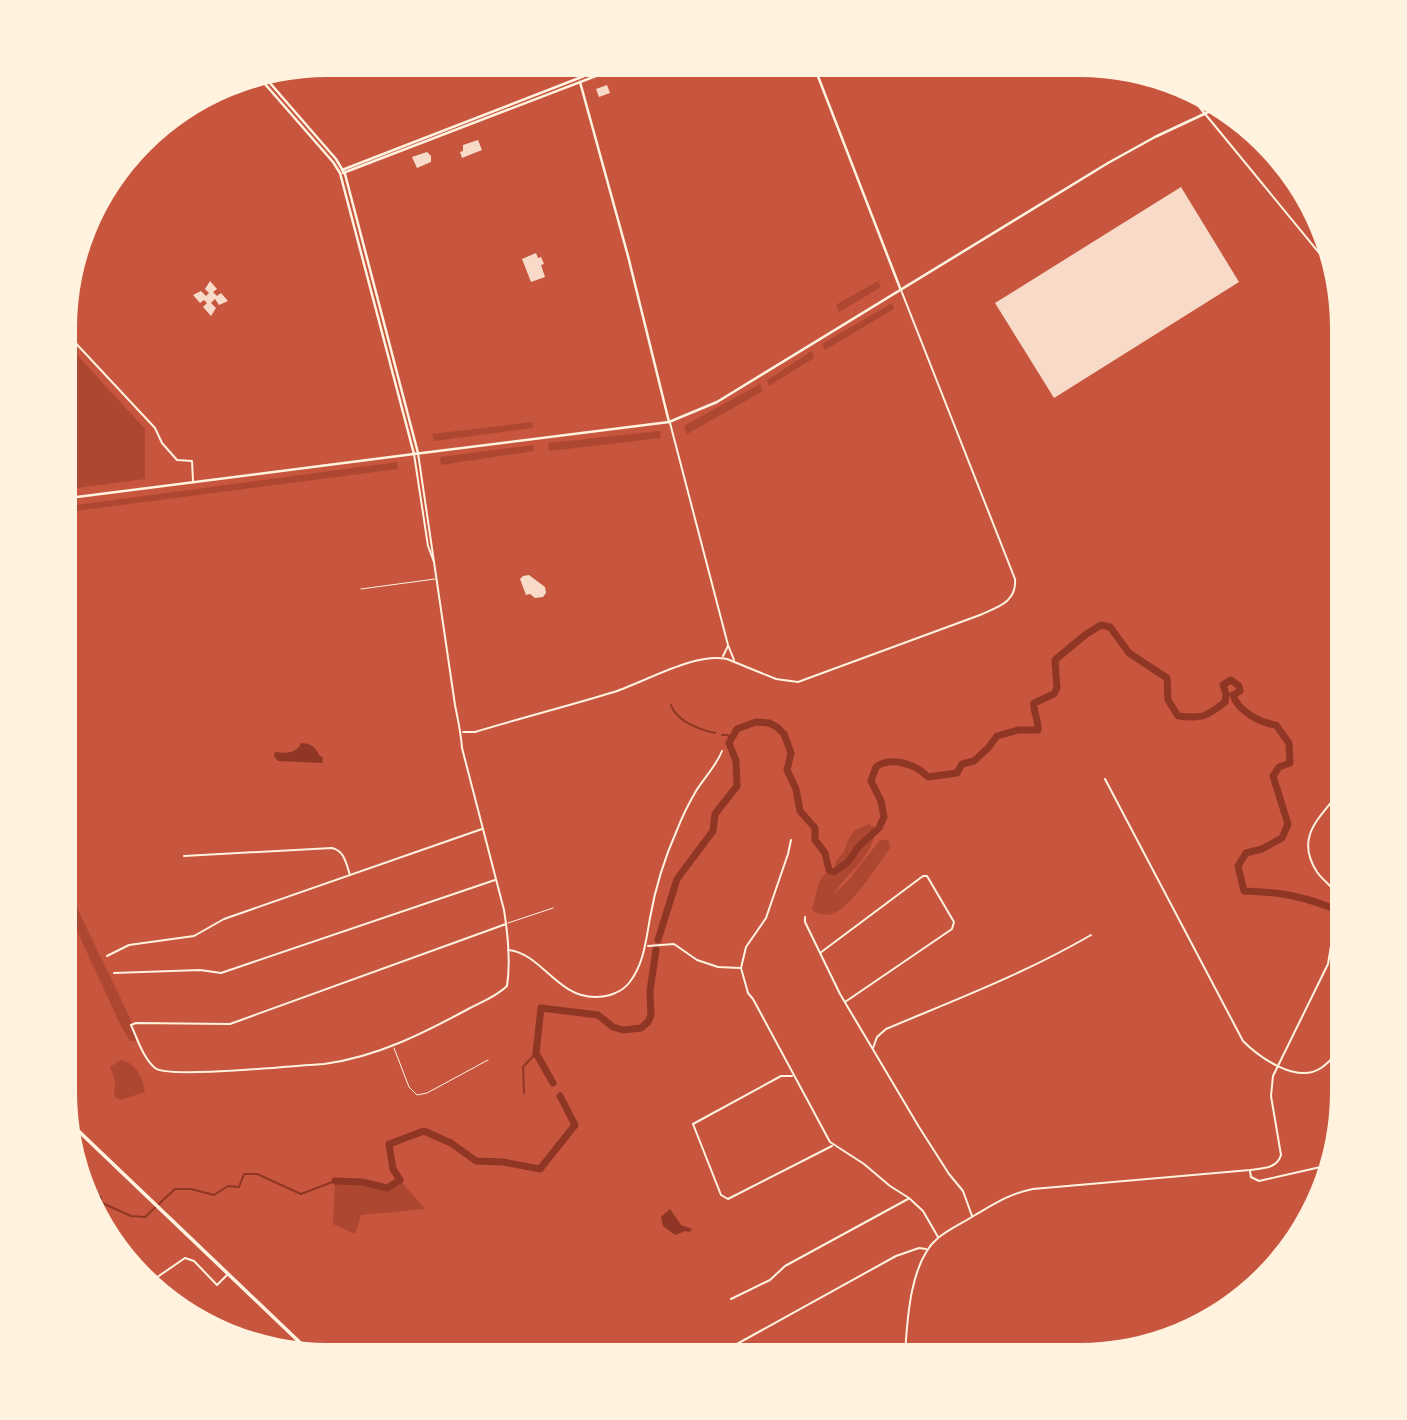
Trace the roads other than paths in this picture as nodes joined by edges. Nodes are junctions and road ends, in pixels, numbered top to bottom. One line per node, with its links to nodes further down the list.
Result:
1 (579, 77): 5 (main road)
2 (586, 77): 5 (main road)
3 (589, 77): 5 (main road)
4 (818, 77): 14 (main road)
5 (580, 80): 12 (main road); 16 (main road)
6 (270, 84): 8 (main road)
7 (267, 85): 8 (main road)
8 (283, 101): 12 (main road)
9 (1201, 109): 11 (main road)
10 (1208, 113): 11 (main road)
11 (1205, 114): 13 (street); 14 (main road)
12 (343, 172): 17 (main road)
13 (1318, 252)
14 (900, 288): 16 (main road); 24 (street)
15 (77, 345): 18 (street)
16 (669, 422): 17 (main road); 22 (street)
17 (416, 454): 18 (main road); 20 (street)
18 (193, 482): 19 (main road)
19 (77, 497)
20 (437, 578): 21 (lane); 25 (street)
21 (361, 589)
22 (728, 645): 23 (street); 24 (street)
23 (721, 658): 24 (street); 25 (street)
24 (735, 662)
25 (462, 732): 29 (street)
26 (722, 751): 39 (street)
27 (1105, 779): 52 (street)
28 (1330, 805): 34 (street)
29 (483, 828): 32 (street); 33 (street)
30 (791, 840): 44 (street)
31 (184, 856): 32 (street)
32 (350, 875): 43 (street)
33 (496, 879): 37 (street); 45 (street)
34 (1330, 885)
35 (553, 908): 37 (lane)
36 (805, 917): 41 (street)
37 (506, 924): 40 (street); 47 (street)
38 (1091, 935): 48 (street)
39 (647, 946): 40 (street); 44 (street)
40 (508, 950): 47 (street)
41 (819, 953): 46 (street); 46 (street)
42 (1330, 954): 52 (street)
43 (107, 956)
44 (741, 968): 51 (street)
45 (114, 973)
46 (844, 1002): 48 (street)
47 (393, 1046): 49 (lane)
48 (872, 1049): 60 (street)
49 (488, 1060)
50 (1330, 1060): 52 (street)
51 (788, 1066): 53 (street); 54 (street)
52 (1276, 1067): 58 (street)
53 (781, 1076): 54 (street); 56 (street)
54 (794, 1077): 56 (street)
55 (80, 1133): 63 (highway)
56 (833, 1146): 59 (street)
57 (1318, 1168): 58 (street)
58 (1250, 1170): 60 (street)
59 (909, 1198): 61 (street); 65 (street)
60 (972, 1217): 61 (street)
61 (939, 1237): 62 (street)
62 (928, 1250): 67 (street); 68 (street)
63 (228, 1274): 64 (street); 66 (highway)
64 (158, 1277)
65 (731, 1299)
66 (299, 1341)
67 (739, 1343)
68 (906, 1343)

